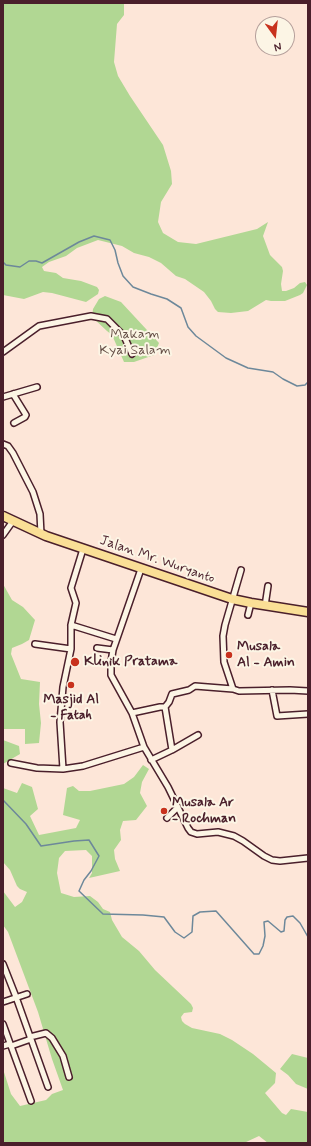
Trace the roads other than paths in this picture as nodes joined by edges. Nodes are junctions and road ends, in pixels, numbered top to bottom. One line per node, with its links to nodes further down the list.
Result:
1 (3, 352): 2 (street)
2 (132, 354)
3 (37, 387): 4 (street)
4 (13, 394): 5 (street); 6 (street)
5 (3, 397)
6 (14, 423)
7 (3, 444): 10 (street)
8 (3, 516): 9 (main road, Jalan Mr. Wuryanto)
9 (13, 521): 10 (main road, Jalan Mr. Wuryanto); 11 (street)
10 (41, 534): 12 (main road, Jalan Mr. Wuryanto)
11 (3, 535)
12 (83, 549): 13 (main road, Jalan Mr. Wuryanto); 21 (street)
13 (141, 569): 16 (main road, Jalan Mr. Wuryanto); 22 (street)
14 (241, 570): 16 (street)
15 (268, 586): 18 (street)
16 (232, 599): 17 (main road, Jalan Mr. Wuryanto); 27 (street)
17 (251, 604): 18 (main road, Jalan Mr. Wuryanto); 20 (street)
18 (265, 606): 19 (main road, Jalan Mr. Wuryanto)
19 (308, 612)
20 (248, 615)
21 (71, 625): 22 (street); 25 (street)
22 (116, 640): 26 (street)
23 (35, 644): 25 (street)
24 (98, 648): 26 (street)
25 (71, 649): 38 (street)
26 (113, 650): 31 (street)
27 (233, 689): 28 (street); 30 (street)
28 (272, 690): 29 (street); 32 (street)
29 (308, 691)
30 (165, 707): 31 (street); 35 (street)
31 (132, 713): 34 (street)
32 (308, 714)
33 (198, 735): 35 (street)
34 (144, 747): 36 (street); 38 (street)
35 (172, 750): 36 (street)
36 (151, 760): 39 (street)
37 (11, 763): 38 (street)
38 (63, 769)
39 (178, 806): 40 (street); 41 (street)
40 (167, 818)
41 (308, 858)
42 (3, 964): 44 (street)
43 (27, 994): 44 (street)
44 (16, 997): 45 (street); 47 (street)
45 (3, 1002)
46 (3, 1024): 48 (street)
47 (30, 1038): 48 (street); 50 (street); 51 (street)
48 (10, 1045): 49 (street); 52 (street)
49 (3, 1046)
50 (69, 1077)
51 (48, 1087)
52 (31, 1101)

